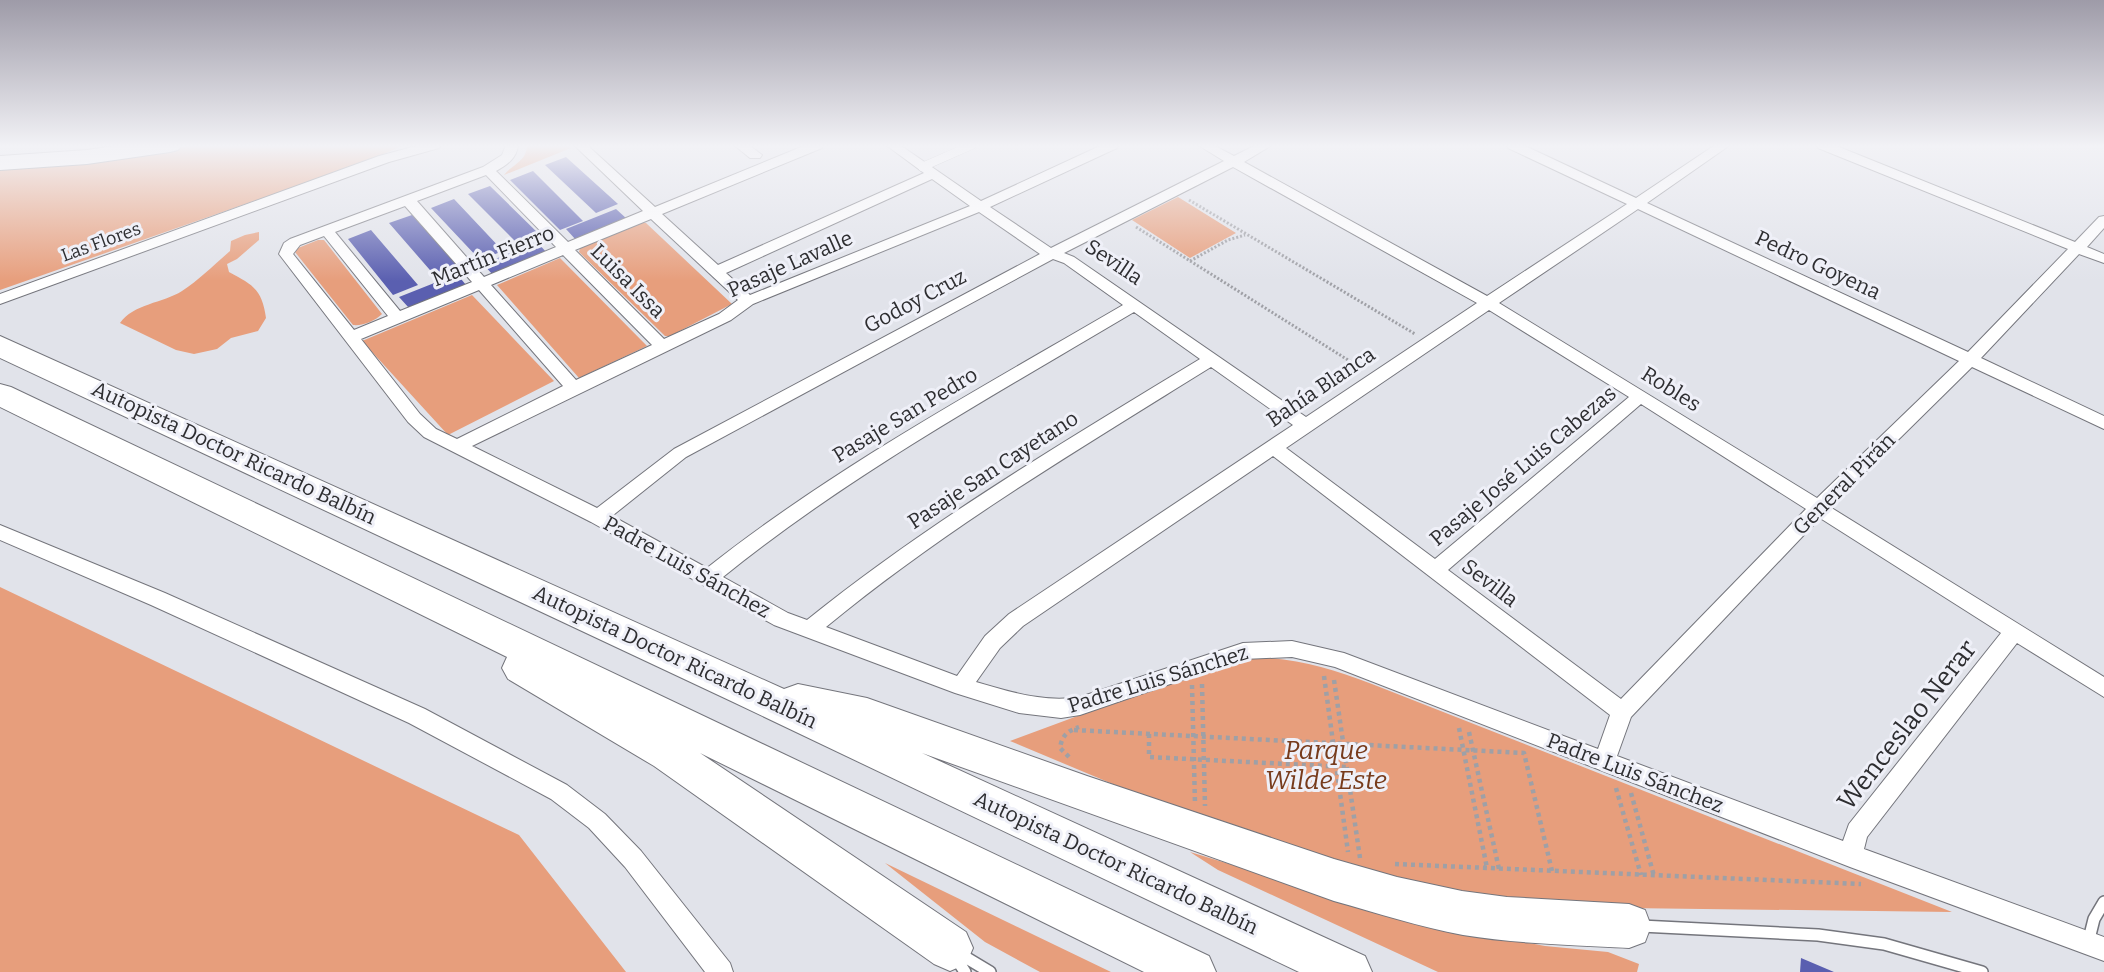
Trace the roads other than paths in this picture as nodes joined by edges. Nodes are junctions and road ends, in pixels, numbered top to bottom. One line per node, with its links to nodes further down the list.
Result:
1 (298, 190): 26 (street, Las Flores)
2 (431, 190): 14 (street)
3 (508, 190): 21 (street, Luisa Issa)
4 (627, 190): 17 (street)
5 (708, 190): 17 (street, Martín Fierro)
6 (887, 190): 24 (street)
7 (957, 190): 16 (street, Sevilla)
8 (1014, 190): 16 (street, Pasaje Lavalle)
9 (1176, 190): 22 (street, Godoy Cruz)
10 (1286, 190): 28 (street, Robles)
11 (1609, 190): 15 (street, Pedro Goyena)
12 (1658, 190): 15 (street, Bahía Blanca)
13 (1935, 190): 20 (street)
14 (407, 199): 19 (street); 25 (street)
15 (1638, 204): 28 (street, Bahía Blanca); 35 (street, Pedro Goyena)
16 (980, 206): 22 (street, Sevilla); 27 (street, Pasaje Lavalle)
17 (651, 214): 21 (street, Martín Fierro); 24 (street)
18 (2104, 220): 20 (street, General Pirán)
19 (326, 230): 30 (street); 31 (street, Padre Luis Sánchez)
20 (2077, 248): 23 (street); 35 (street, General Pirán)
21 (567, 249): 25 (street, Martín Fierro); 33 (street, Luisa Issa)
22 (1052, 254): 29 (street, Sevilla); 44 (street, Godoy Cruz)
23 (2104, 259)
24 (716, 272): 27 (street)
25 (483, 284): 30 (street, Martín Fierro); 36 (street)
26 (0, 299)
27 (748, 301): 33 (street, Pasaje Lavalle)
28 (1488, 303): 38 (street, Robles); 40 (street, Bahía Blanca)
29 (1135, 306): 34 (street, Sevilla); 47 (street, Pasaje San Pedro)
30 (398, 318): 31 (street, Martín Fierro)
31 (351, 337): 41 (street, Padre Luis Sánchez)
32 (0, 346): 53 (highway, Autopista Doctor Ricardo Balbín)
33 (662, 346): 36 (street, Pasaje Lavalle)
34 (1210, 360): 40 (street, Sevilla); 49 (street, Pasaje San Cayetano)
35 (1970, 360): 39 (street, Pedro Goyena); 43 (street, General Pirán)
36 (574, 388): 41 (street, Pasaje Lavalle)
37 (0, 394): 48 (highway)
38 (1640, 396): 43 (street, Robles); 46 (street, Pasaje José Luis Cabezas)
39 (2104, 423)
40 (1305, 424): 42 (street, Bahía Blanca)
41 (458, 447): 44 (street, Padre Luis Sánchez)
42 (1273, 447): 46 (street, Sevilla); 51 (street, Bahía Blanca)
43 (1818, 508): 50 (street, Robles); 54 (street, General Pirán)
44 (598, 517): 47 (street, Padre Luis Sánchez)
45 (0, 532): 62 (street)
46 (1434, 571): 54 (street, Sevilla)
47 (708, 578): 49 (street, Padre Luis Sánchez)
48 (452, 613): 60 (highway); 64 (highway)
49 (809, 630): 51 (street, Padre Luis Sánchez)
50 (2014, 632): 52 (street, Robles); 56 (street, Wenceslao Nerar)
51 (962, 687): 55 (street, Padre Luis Sánchez)
52 (2104, 688)
53 (745, 689): 58 (highway); 65 (highway, Autopista Doctor Ricardo Balbín)
54 (1622, 712): 55 (street, General Pirán)
55 (1605, 760): 56 (street, Padre Luis Sánchez)
56 (1848, 866): 59 (street, Padre Luis Sánchez)
57 (2104, 902): 59 (lane)
58 (1629, 926): 61 (lane)
59 (2096, 946)
60 (957, 960): 63 (lane)
61 (1955, 968): 66 (lane)
62 (721, 972)
63 (990, 972)
64 (1193, 972)
65 (1349, 972)
66 (1982, 972)

